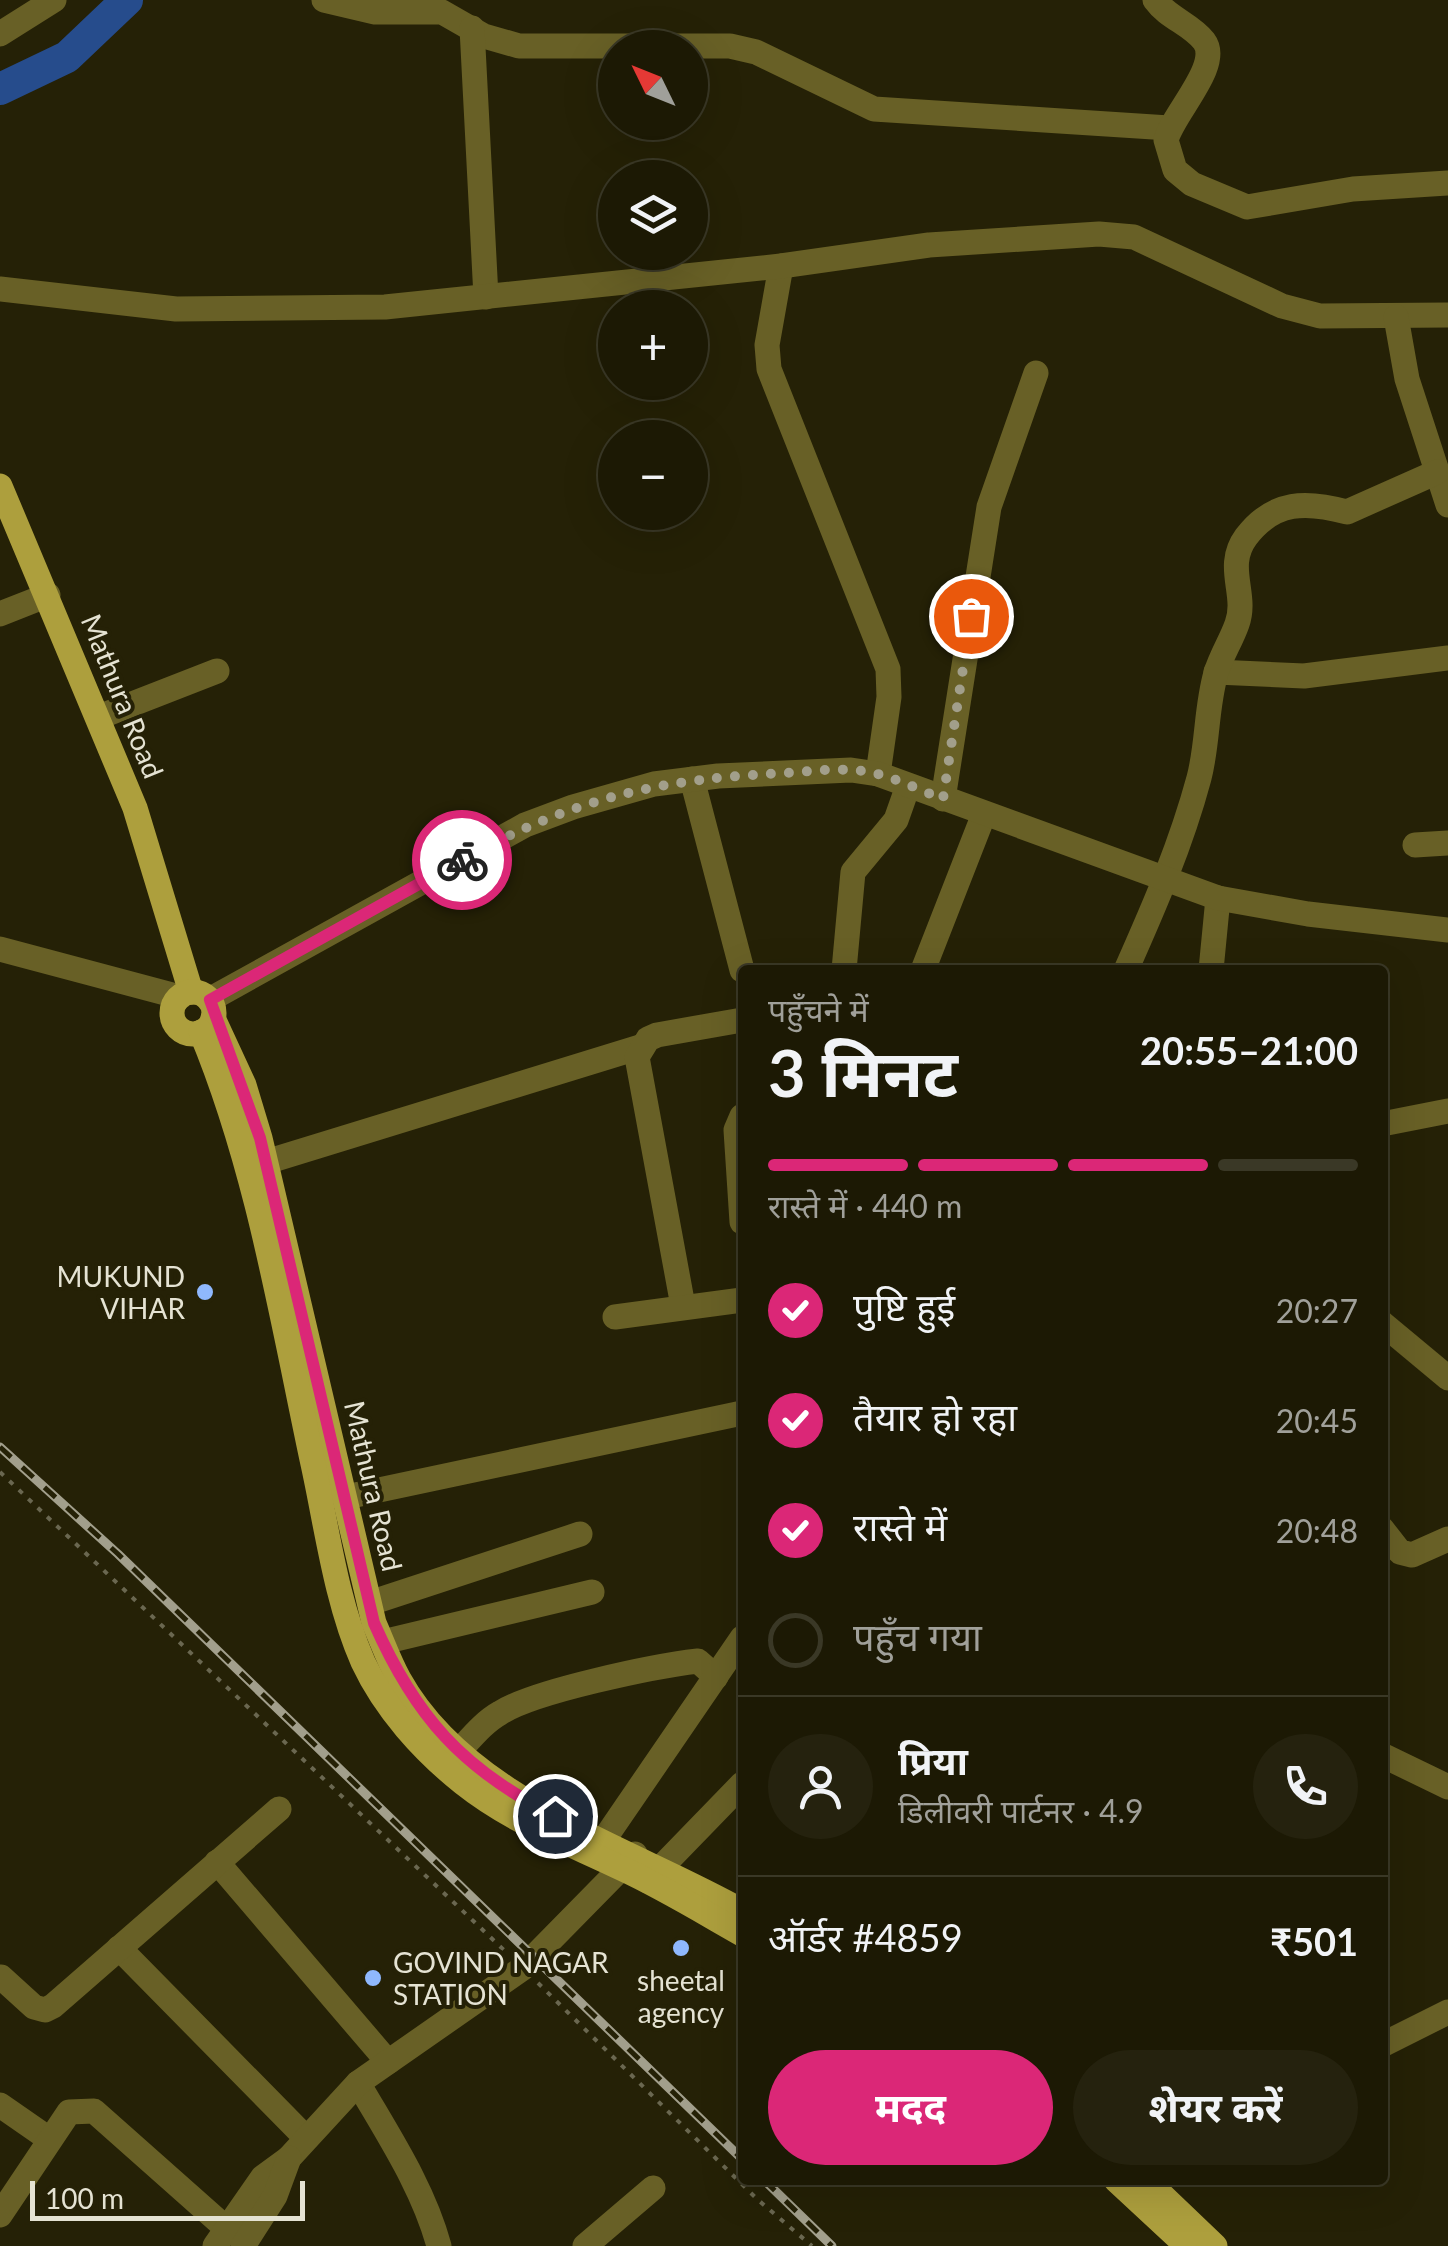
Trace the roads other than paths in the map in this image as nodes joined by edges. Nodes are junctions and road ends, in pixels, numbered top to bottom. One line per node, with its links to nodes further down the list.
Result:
1 (54, 0): 5 (street)
2 (324, 0): 4 (street)
3 (1155, 0): 6 (street)
4 (472, 28): 6 (street); 10 (street)
5 (0, 34)
6 (1169, 128): 7 (street)
7 (1448, 183)
8 (781, 266): 10 (street); 12 (street); 23 (street)
9 (0, 288): 10 (street)
10 (486, 297)
11 (1448, 316): 12 (street)
12 (1396, 318): 14 (street)
13 (1036, 372): 26 (street)
14 (1437, 472): 16 (street); 21 (street)
15 (0, 486): 17 (main road, Mathura Road)
16 (1448, 505)
17 (48, 595): 18 (street); 22 (main road, Mathura Road)
18 (0, 614)
19 (1448, 658): 21 (street)
20 (217, 672): 22 (street)
21 (1216, 672): 30 (street)
22 (99, 717): 40 (main road, Mathura Road)
23 (878, 774): 24 (street); 25 (street)
24 (692, 778): 35 (street); 40 (street)
25 (908, 786): 26 (street); 36 (street)
26 (943, 799): 27 (street)
27 (984, 814): 30 (street); 37 (street)
28 (1448, 843): 29 (street)
29 (1415, 845)
30 (1166, 882): 31 (street); 38 (street)
31 (1218, 898): 32 (street); 39 (street)
32 (1448, 930)
33 (0, 949): 40 (street)
34 (0, 965): 40 (street)
35 (741, 965)
36 (844, 965)
37 (925, 965)
38 (1128, 965)
39 (1211, 965)
40 (195, 1008): 47 (main road, Mathura Road); 48 (main road, Mathura Road)
41 (738, 1021): 42 (street)
42 (640, 1047): 47 (street); 50 (street)
43 (1448, 1110): 44 (street)
44 (1388, 1123)
45 (738, 1125): 46 (street)
46 (738, 1161)
47 (266, 1162): 48 (main road, Mathura Road)
48 (288, 1294): 55 (main road, Mathura Road); 70 (main road, Mathura Road)
49 (738, 1300): 50 (street)
50 (683, 1306): 51 (street)
51 (616, 1317)
52 (1388, 1328): 53 (street)
53 (1448, 1378)
54 (738, 1414): 55 (street)
55 (346, 1496): 60 (main road, Mathura Road)
56 (580, 1534): 60 (street)
57 (1448, 1539): 58 (street)
58 (1391, 1555)
59 (592, 1592): 61 (street)
60 (370, 1603): 61 (main road, Mathura Road)
61 (382, 1642): 64 (main road, Mathura Road)
62 (738, 1644): 63 (street)
63 (716, 1677): 64 (street); 69 (street)
64 (459, 1750): 69 (main road, Mathura Road)
65 (1388, 1758): 66 (street)
66 (1448, 1786)
67 (738, 1788): 72 (street)
68 (279, 1809): 71 (street)
69 (603, 1841): 70 (main road, Mathura Road)
70 (629, 1861): 72 (main road); 79 (street)
71 (217, 1862): 75 (street); 79 (street)
72 (655, 1874): 73 (main road); 74 (main road)
73 (738, 1909)
74 (738, 1931)
75 (118, 1948): 76 (street); 82 (street)
76 (1, 1977)
77 (1448, 2012): 78 (street)
78 (1388, 2043)
79 (388, 2062): 80 (street)
80 (358, 2083): 82 (street); 88 (street)
81 (0, 2105): 83 (street)
82 (305, 2137): 87 (street)
83 (49, 2139): 86 (street); 87 (street)
84 (653, 2188): 89 (street)
85 (1157, 2190): 90 (main road); 91 (main road)
86 (0, 2215)
87 (228, 2240)
88 (439, 2246)
89 (584, 2246)
90 (1187, 2246)
91 (1215, 2246)

